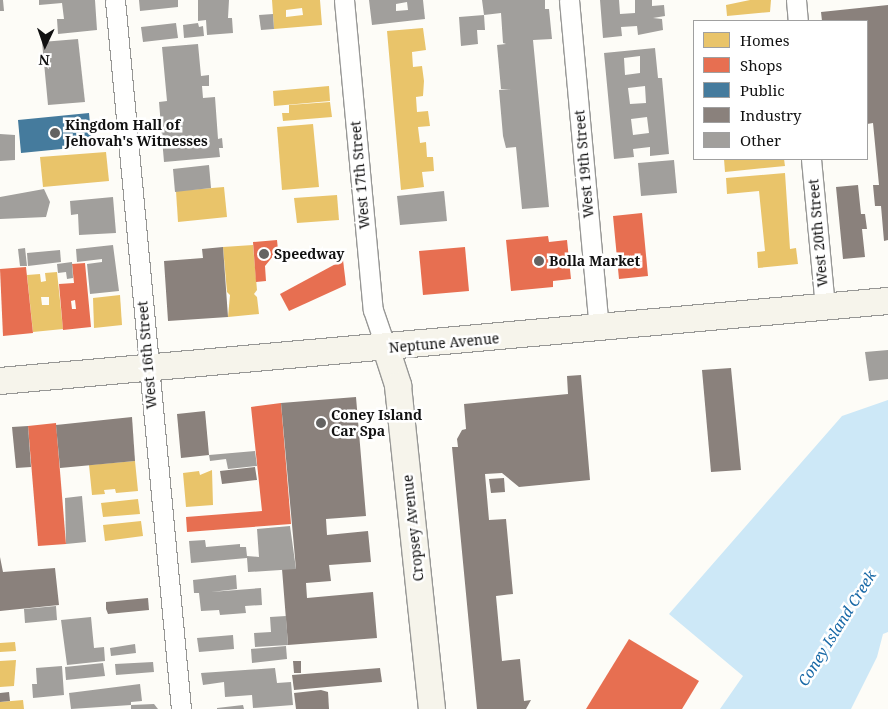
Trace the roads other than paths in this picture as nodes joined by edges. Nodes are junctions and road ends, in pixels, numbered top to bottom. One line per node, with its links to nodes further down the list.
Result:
1 (115, 0): 11 (street, West 16th Street)
2 (344, 0): 10 (street, West 17th Street)
3 (569, 0): 9 (street, West 19th Street)
4 (796, 0): 5 (street)
5 (798, 20)
6 (811, 160): 8 (street, West 20th Street)
7 (888, 301): 8 (main road, Neptune Avenue)
8 (825, 307): 9 (main road, Neptune Avenue)
9 (599, 328): 10 (main road, Neptune Avenue)
10 (386, 348): 11 (main road, Neptune Avenue); 14 (main road, Cropsey Avenue)
11 (148, 369): 12 (main road, Neptune Avenue); 13 (street, West 16th Street)
12 (0, 382)
13 (181, 709)
14 (432, 709)

